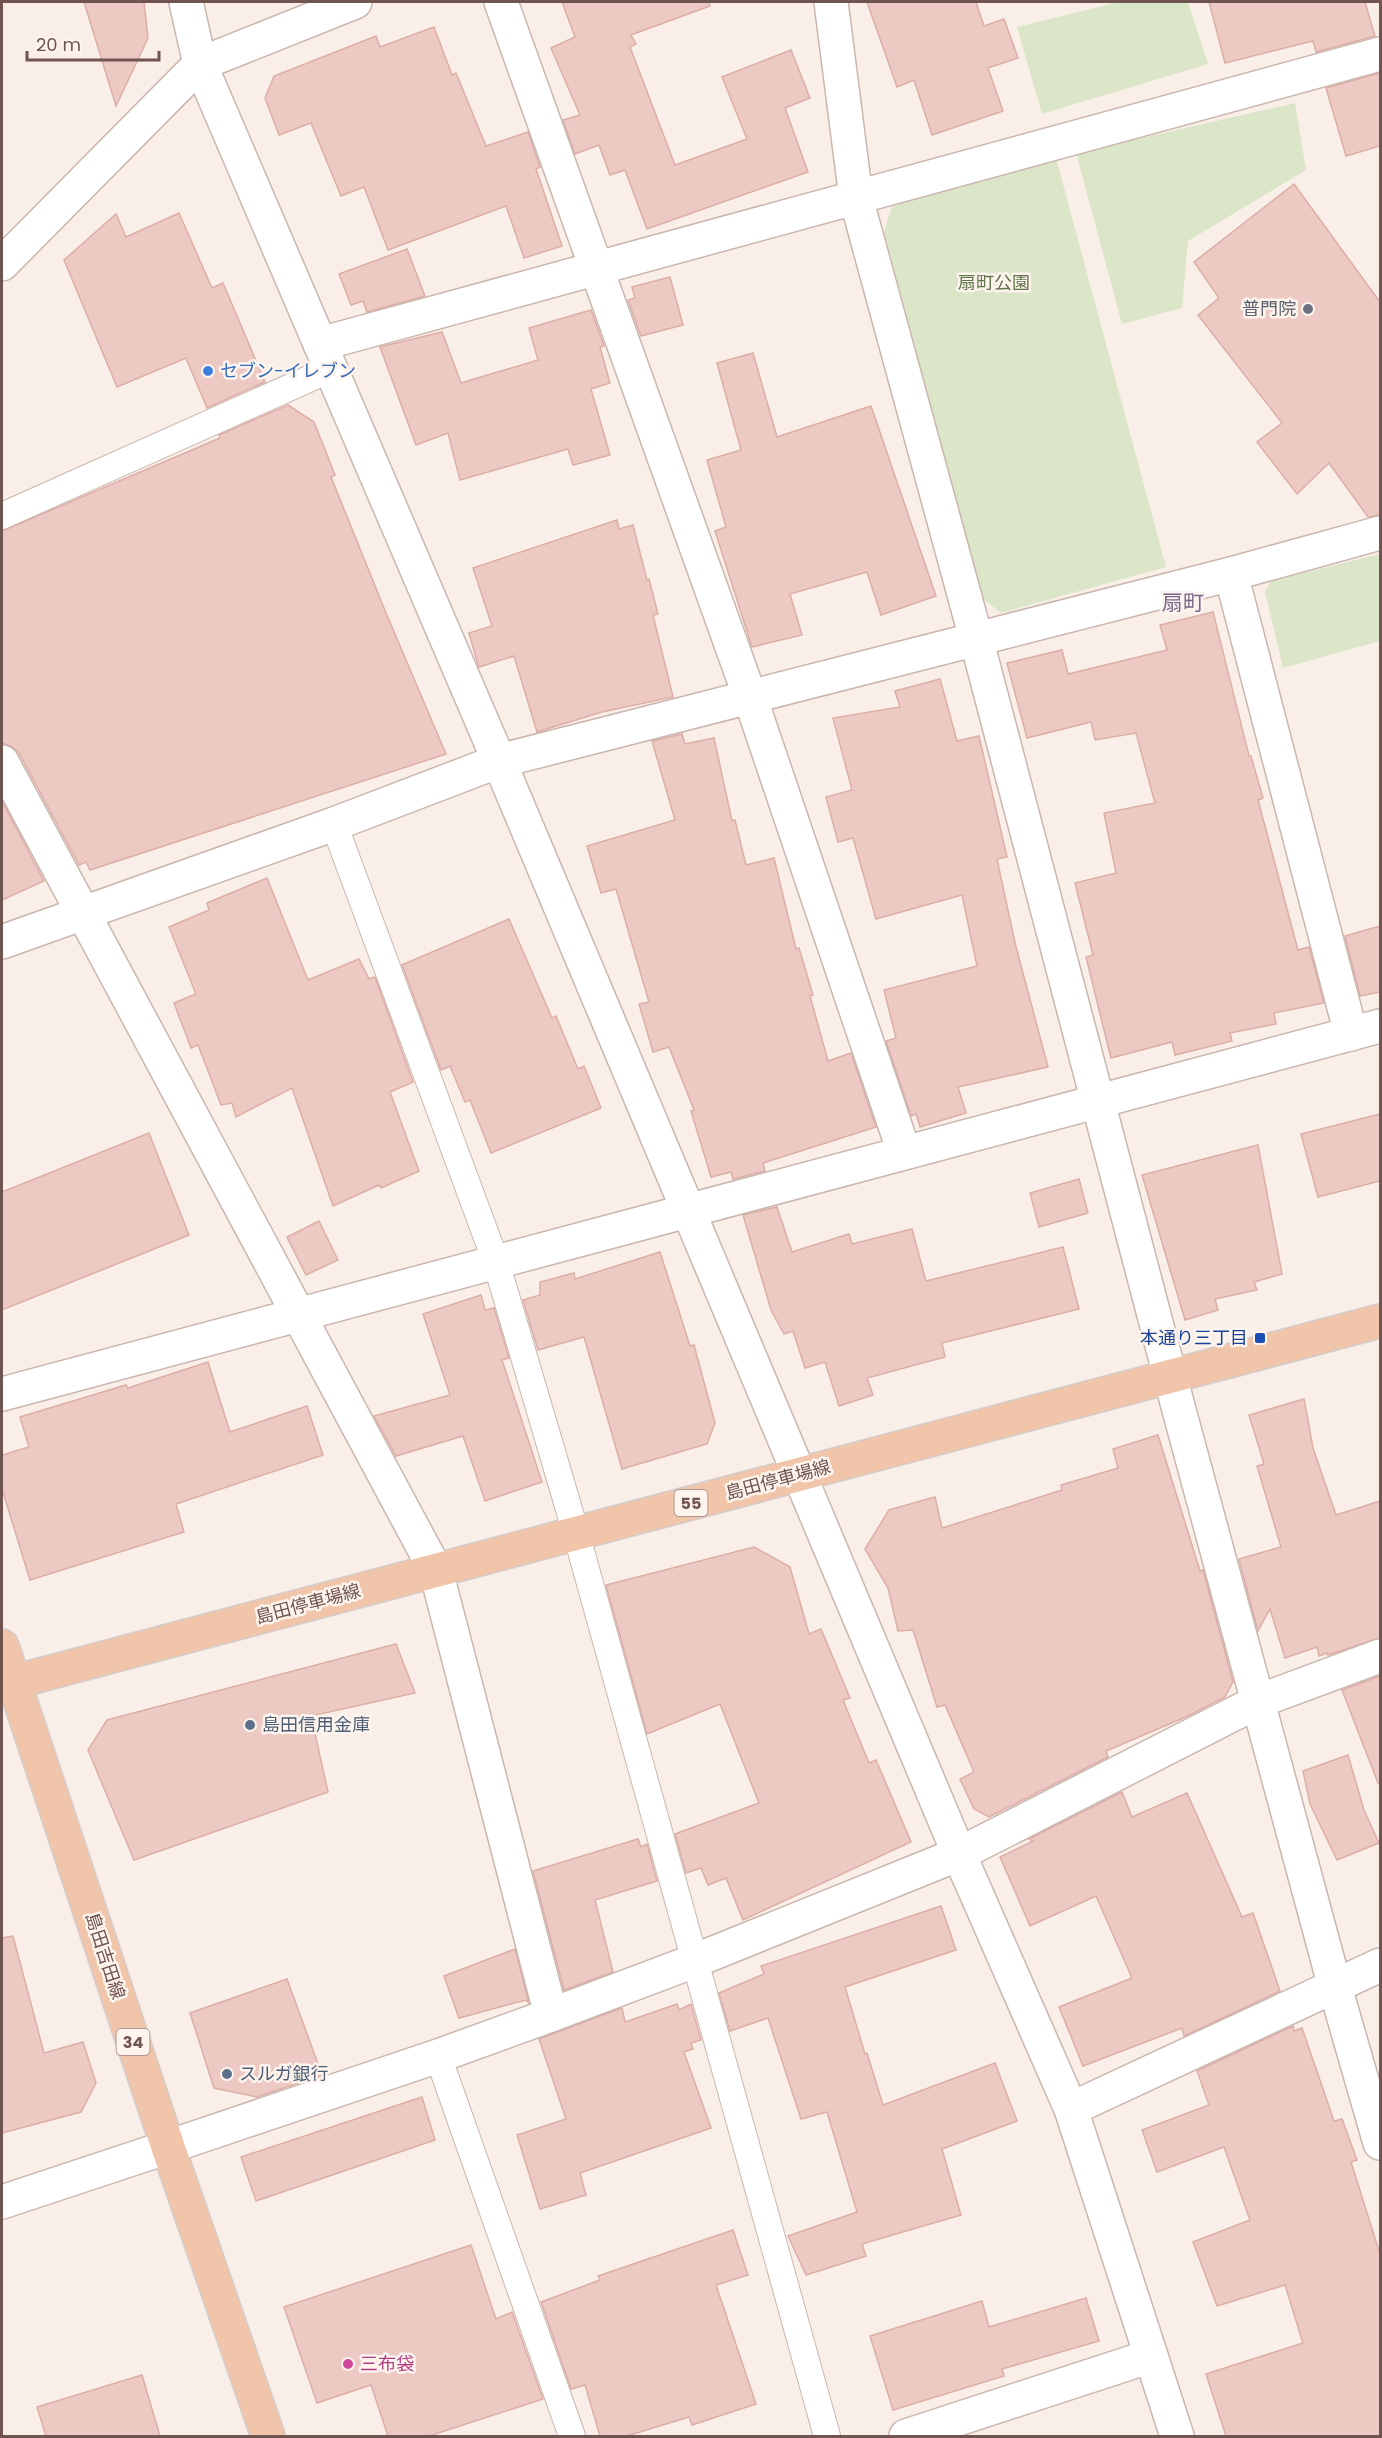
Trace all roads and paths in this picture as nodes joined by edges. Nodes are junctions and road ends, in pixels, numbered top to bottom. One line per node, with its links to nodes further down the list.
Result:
1 (186, 2): 6 (street)
2 (355, 2): 6 (street)
3 (501, 2): 9 (street)
4 (831, 2): 7 (street)
5 (1380, 54): 7 (street)
6 (200, 64): 8 (street); 10 (street)
7 (856, 198): 9 (street); 14 (street)
8 (2, 264)
9 (596, 267): 10 (street); 15 (street)
10 (326, 357): 11 (lane); 16 (street)
11 (2, 516)
12 (1380, 532): 13 (street)
13 (1231, 574): 14 (street); 21 (street)
14 (976, 638): 15 (street); 22 (street)
15 (750, 697): 16 (street); 23 (street)
16 (499, 761): 18 (street); 24 (street)
17 (2, 762): 19 (street)
18 (334, 824): 19 (street); 25 (lane)
19 (84, 911): 20 (street); 26 (street)
20 (2, 942)
21 (1366, 1030): 22 (street)
22 (1097, 1100): 23 (street); 28 (street)
23 (904, 1152): 24 (street)
24 (688, 1211): 25 (street); 30 (street)
25 (496, 1262): 26 (street); 31 (lane)
26 (297, 1313): 29 (street); 32 (street)
27 (1380, 1321): 28 (main road, 島田停車場線 / 55)
28 (1170, 1376): 30 (main road, 島田停車場線 / 55); 36 (street)
29 (2, 1394)
30 (798, 1475): 31 (main road, 島田停車場線 / 55); 37 (street)
31 (576, 1533): 32 (main road, 島田停車場線 / 55); 38 (lane)
32 (436, 1571): 35 (main road, 島田停車場線 / 55); 41 (street)
33 (2, 1646): 35 (main road, 島田吉田線 / 34)
34 (1380, 1656): 36 (street)
35 (8, 1683): 45 (main road, 島田吉田線 / 34)
36 (1259, 1701): 37 (street); 40 (street)
37 (959, 1854): 38 (street); 43 (street)
38 (694, 1961): 41 (street); 50 (lane)
39 (1380, 1965): 40 (street)
40 (1335, 1987): 43 (street); 44 (street)
41 (551, 2014): 42 (street)
42 (438, 2056): 45 (street); 49 (lane)
43 (1071, 2109): 47 (street)
44 (1380, 2143)
45 (168, 2147): 46 (street); 48 (main road, 島田吉田線 / 34)
46 (2, 2202)
47 (1151, 2356): 51 (street); 52 (street)
48 (268, 2436)
49 (572, 2436)
50 (826, 2436)
51 (906, 2436)
52 (1177, 2436)

